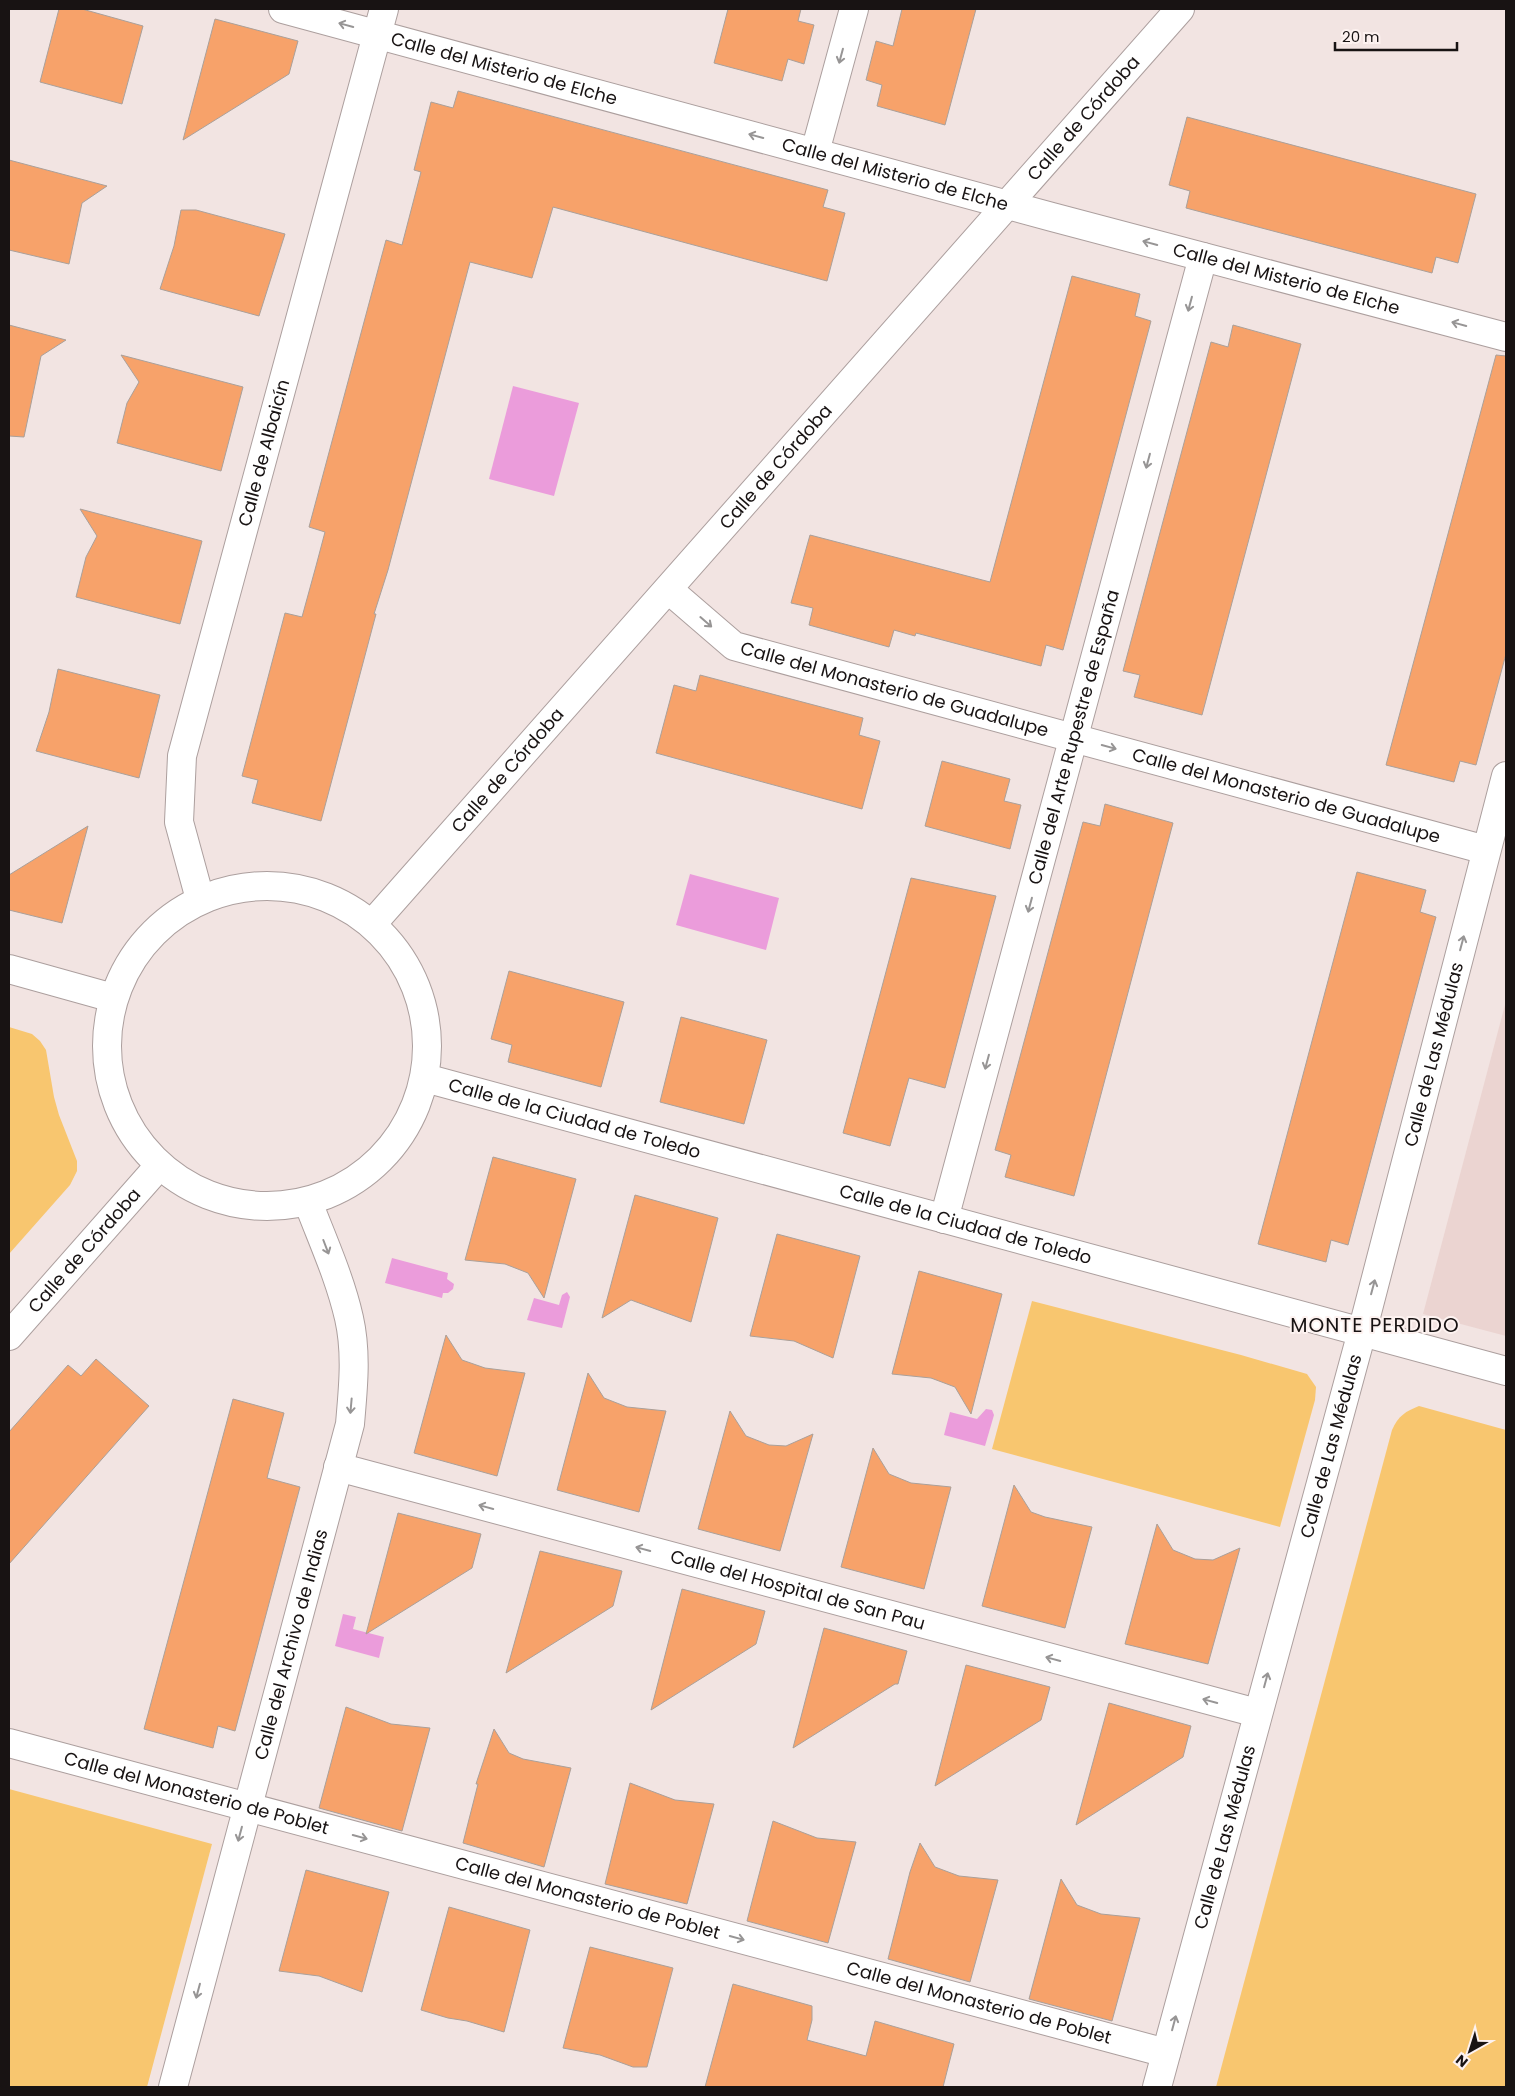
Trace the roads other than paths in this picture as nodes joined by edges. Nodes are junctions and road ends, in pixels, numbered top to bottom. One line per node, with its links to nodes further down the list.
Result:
1 (283, 9): 4 (street, Calle del Misterio de Elche, one-way to 1)
2 (854, 9): 5 (street, one-way to 5)
3 (1180, 9): 6 (street, Calle de Córdoba)
4 (381, 21): 5 (street, Calle del Misterio de Elche, one-way to 4); 13 (street, Calle de Albaicín)
5 (815, 152): 6 (street, Calle del Misterio de Elche)
6 (1008, 205): 7 (street, Calle del Misterio de Elche, one-way to 6); 9 (street, Calle de Córdoba)
7 (1203, 257): 8 (street, Calle del Misterio de Elche, one-way to 7); 10 (street, Calle del Arte Rupestre de España, one-way to 10)
8 (1506, 337)
9 (669, 590): 10 (street, Calle del Monasterio de Guadalupe, one-way to 10); 14 (street, Calle de Córdoba)
10 (1075, 738): 12 (street, Calle del Monasterio de Guadalupe, one-way to 12); 20 (street, Calle del Arte Rupestre de España, one-way to 20)
11 (1506, 776): 12 (street, Calle de Las Médulas)
12 (1486, 850): 21 (street, Calle de Las Médulas, one-way to 12)
13 (200, 899): 14 (street); 16 (street)
14 (372, 924): 17 (street)
15 (9, 969): 16 (street)
16 (112, 998): 18 (street)
17 (425, 1078): 19 (street); 20 (street, Calle de la Ciudad de Toledo)
18 (159, 1166): 19 (street); 22 (street, Calle de Córdoba)
19 (308, 1202): 24 (street, Calle del Archivo de Indias, one-way to 24)
20 (944, 1219): 21 (street, Calle de la Ciudad de Toledo)
21 (1362, 1332): 23 (street, Calle de la Ciudad de Toledo); 25 (street, Calle de Las Médulas, one-way to 21)
22 (9, 1336)
23 (1506, 1371)
24 (338, 1467): 25 (street, Calle del Hospital de San Pau, one-way to 24); 27 (street, Calle del Archivo de Indias)
25 (1257, 1713): 28 (street, Calle de Las Médulas, one-way to 25)
26 (9, 1743): 27 (street, Calle del Monasterio de Poblet)
27 (247, 1807): 28 (street, Calle del Monasterio de Poblet, one-way to 28); 29 (street, Calle del Archivo de Indias, one-way to 29)
28 (1166, 2053): 30 (street, Calle de Las Médulas)
29 (173, 2087)
30 (1157, 2087)

